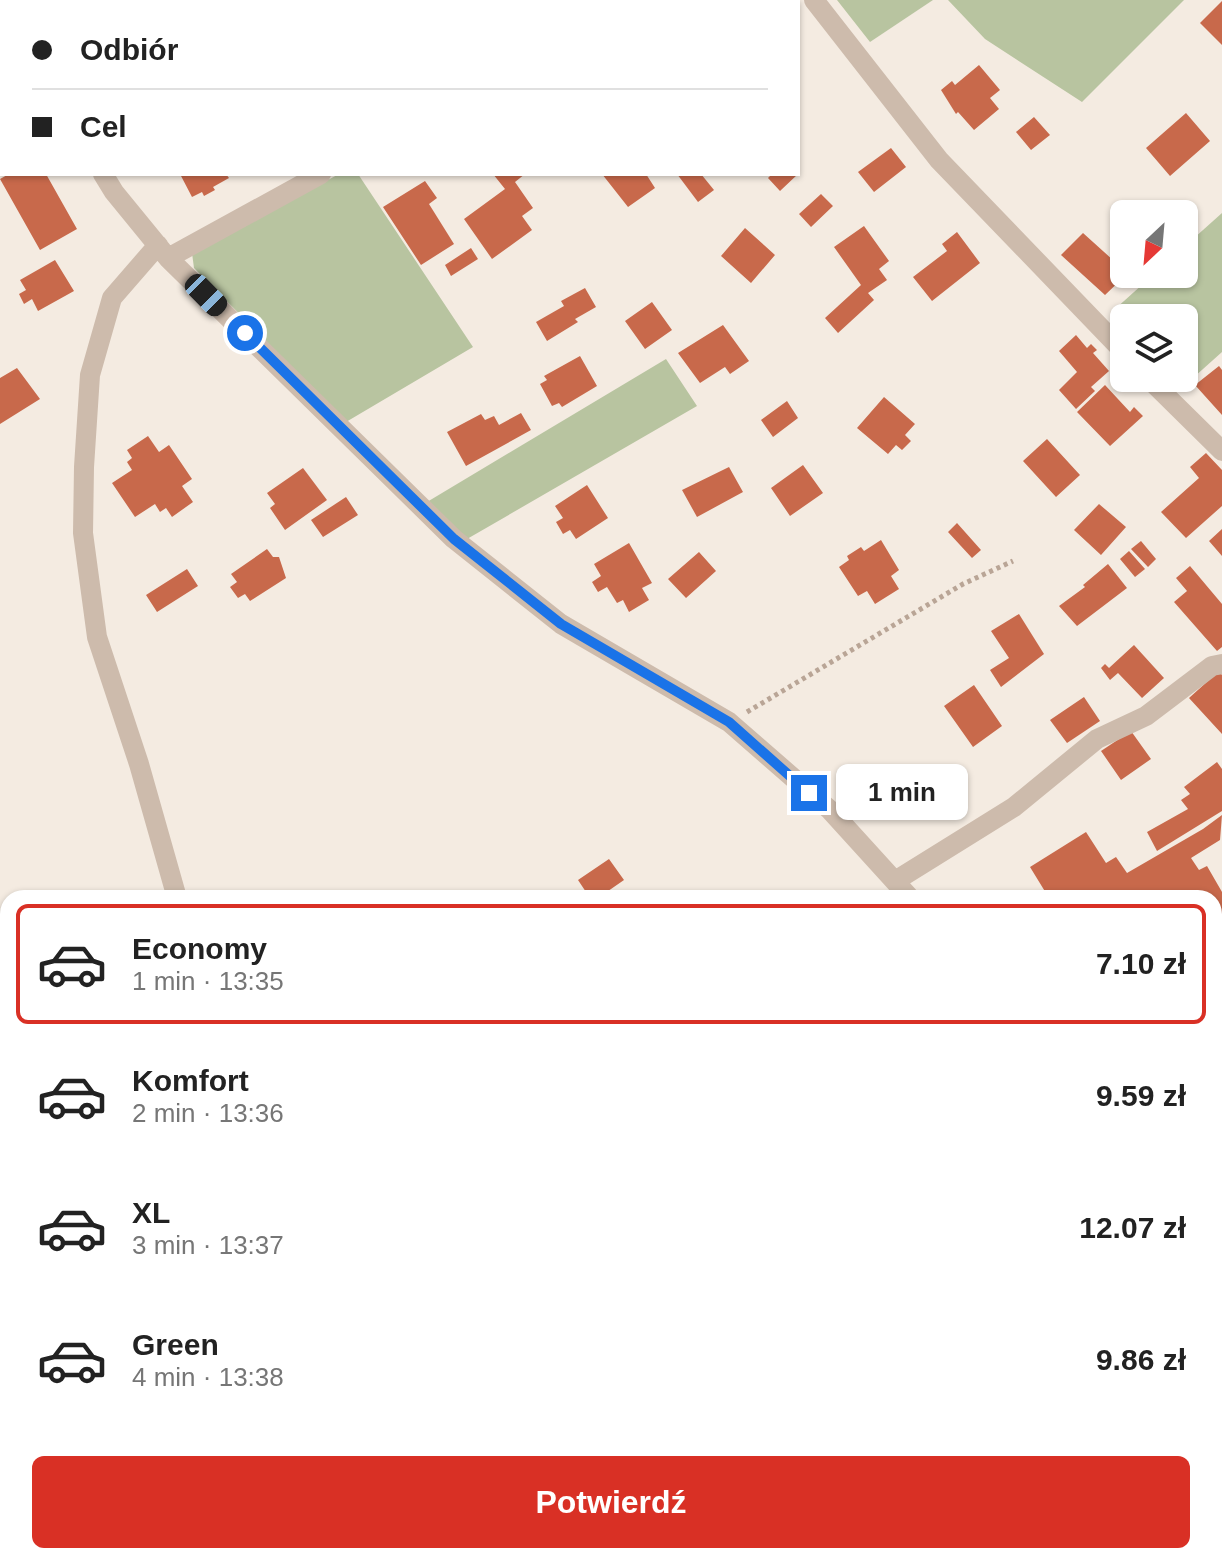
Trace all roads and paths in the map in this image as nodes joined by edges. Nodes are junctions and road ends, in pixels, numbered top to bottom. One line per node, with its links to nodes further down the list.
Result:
1 (814, 0): 5 (street)
2 (104, 176): 4 (street)
3 (317, 176): 4 (street)
4 (163, 252): 10 (street); 12 (street)
5 (1110, 337)
6 (1162, 392): 7 (street)
7 (1222, 451)
8 (1013, 561): 10 (path)
9 (1222, 664): 11 (street)
10 (729, 722): 11 (street)
11 (895, 881): 13 (street)
12 (175, 890)
13 (903, 890)

